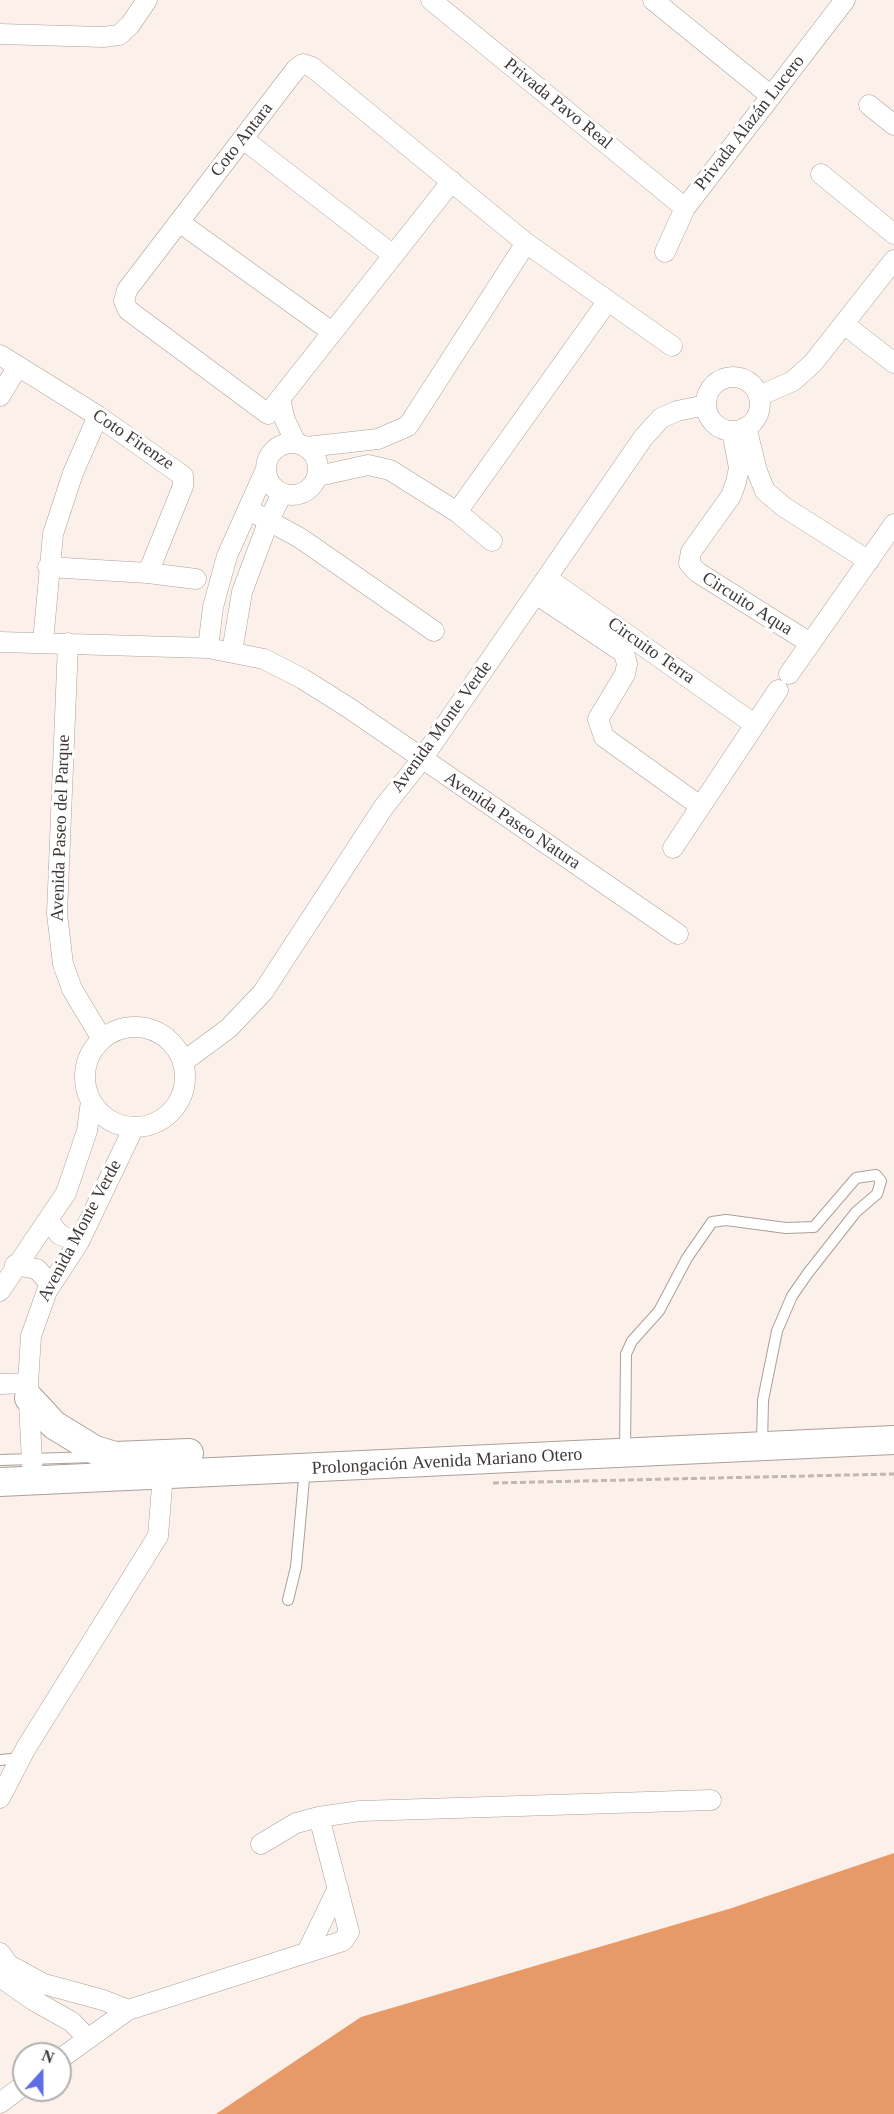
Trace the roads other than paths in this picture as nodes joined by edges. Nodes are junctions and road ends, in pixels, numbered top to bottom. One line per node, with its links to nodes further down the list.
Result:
1 (147, 0): 5 (street)
2 (431, 0): 12 (street, Privada Pavo Real)
3 (654, 0): 6 (street)
4 (845, 0): 6 (street, Privada Alazán Lucero)
5 (0, 34)
6 (771, 96): 12 (street, Privada Alazán Lucero)
7 (868, 105): 8 (street)
8 (894, 125)
9 (243, 139): 11 (street, Coto Antara); 13 (street, Coto Antara); 17 (street)
10 (821, 174): 14 (street)
11 (452, 181): 15 (street, Coto Antara); 17 (street)
12 (685, 208): 16 (street, Privada Alazán Lucero)
13 (179, 222): 21 (street); 29 (street, Coto Antara)
14 (894, 234)
15 (525, 243): 19 (street, Coto Antara); 32 (street)
16 (664, 252)
17 (393, 255): 21 (street)
18 (894, 260): 20 (street)
19 (607, 302): 22 (street, Coto Antara); 38 (street)
20 (844, 324): 24 (street); 27 (street)
21 (332, 332): 29 (street)
22 (672, 346)
23 (0, 355): 25 (street, Coto Firenze)
24 (894, 363)
25 (18, 366): 26 (street); 30 (street, Coto Firenze)
26 (0, 396)
27 (759, 396): 28 (street); 31 (street)
28 (706, 405): 31 (street); 46 (street, Avenida Monte Verde)
29 (274, 406): 32 (street); 33 (street)
30 (98, 416): 43 (street); 44 (street, Coto Firenze)
31 (739, 429): 42 (street); 51 (street, Circuito Aqua)
32 (302, 445): 33 (street); 35 (street)
33 (276, 448): 34 (street)
34 (266, 469): 36 (street); 37 (street)
35 (318, 476): 36 (street); 38 (street)
36 (282, 494): 39 (street)
37 (249, 510): 39 (street); 52 (street)
38 (457, 512): 41 (street)
39 (269, 520): 47 (street); 53 (street)
40 (894, 524): 42 (street)
41 (492, 541)
42 (869, 561): 51 (street)
43 (48, 567): 44 (street); 49 (street)
44 (148, 573): 45 (street)
45 (196, 579)
46 (541, 586): 54 (street, Circuito Terra); 55 (street, Avenida Monte Verde); 56 (street)
47 (434, 631)
48 (0, 642): 49 (street, Avenida Paseo Natura)
49 (43, 642): 50 (street, Avenida Paseo Natura)
50 (68, 643): 52 (street, Avenida Paseo Natura); 59 (street, Avenida Paseo del Parque)
51 (810, 644): 54 (street)
52 (208, 648): 53 (street, Avenida Paseo Natura)
53 (232, 652): 55 (street, Avenida Paseo Natura)
54 (754, 724): 56 (street)
55 (422, 759): 58 (street, Avenida Paseo Natura); 60 (street, Avenida Monte Verde)
56 (699, 806): 57 (street)
57 (674, 848)
58 (678, 934)
59 (102, 1038): 60 (street); 61 (street)
60 (183, 1062): 62 (street)
61 (91, 1101): 62 (street); 63 (street, Avenida Monte Verde)
62 (134, 1127): 64 (street, Avenida Monte Verde)
63 (49, 1222): 64 (street); 65 (street, Avenida Monte Verde)
64 (79, 1242): 66 (street, Avenida Monte Verde)
65 (15, 1265): 66 (street); 67 (street, Avenida Monte Verde)
66 (51, 1285): 69 (street, Avenida Monte Verde)
67 (0, 1291)
68 (0, 1384): 69 (street)
69 (28, 1390): 73 (street); 77 (street, Avenida Monte Verde)
70 (894, 1440): 71 (street, Prolongación Avenida Mariano Otero)
71 (762, 1447): 72 (street, Prolongación Avenida Mariano Otero); 72 (lane)
72 (625, 1454): 75 (street, Prolongación Avenida Mariano Otero)
73 (115, 1456): 75 (street); 77 (lane)
74 (0, 1460): 77 (lane)
75 (420, 1464): 76 (street, Prolongación Avenida Mariano Otero)
76 (305, 1468): 78 (street, Prolongación Avenida Mariano Otero); 80 (lane)
77 (32, 1470): 78 (street, Prolongación Avenida Mariano Otero); 79 (street, Prolongación Avenida Mariano Otero)
78 (163, 1474): 81 (street)
79 (0, 1482)
80 (288, 1600)
81 (21, 1758): 82 (lane); 83 (street)
82 (0, 1760)
83 (0, 1798)
84 (711, 1800): 85 (street)
85 (319, 1817): 86 (street); 87 (street)
86 (261, 1844)
87 (338, 1888): 88 (street); 88 (street)
88 (307, 1952): 91 (street)
89 (0, 1953): 91 (street)
90 (0, 1977): 92 (street)
91 (128, 2010): 92 (street)
92 (88, 2039): 93 (street)
93 (72, 2051)

